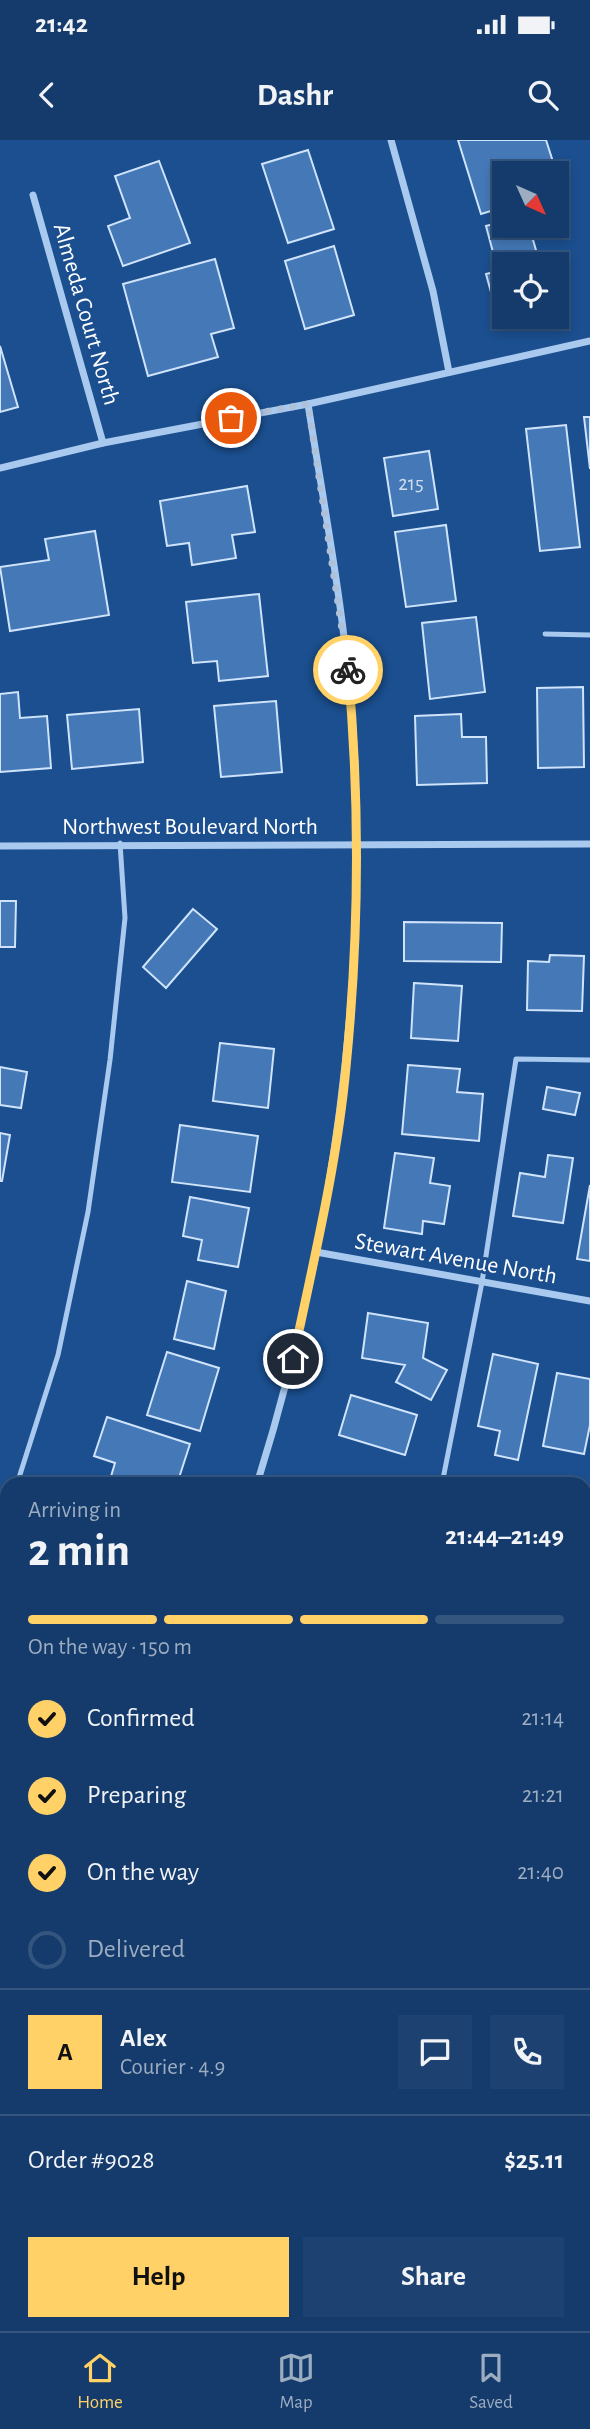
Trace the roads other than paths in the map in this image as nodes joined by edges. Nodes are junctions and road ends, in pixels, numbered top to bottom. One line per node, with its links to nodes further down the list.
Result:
1 (391, 140): 4 (street)
2 (33, 195): 6 (street, Almeda Court North)
3 (590, 341): 4 (street)
4 (449, 372): 5 (street)
5 (308, 404): 6 (street); 12 (street)
6 (103, 443): 7 (street)
7 (0, 468)
8 (545, 634): 9 (lane)
9 (590, 635)
10 (120, 844): 12 (street, Northwest Boulevard North); 13 (street, Northwest Boulevard North); 18 (lane)
11 (590, 844): 12 (street, Northwest Boulevard North)
12 (355, 845): 15 (street)
13 (0, 846)
14 (590, 1060): 16 (lane)
15 (316, 1252): 16 (street, Stewart Avenue North); 19 (street)
16 (482, 1282): 17 (street, Stewart Avenue North); 20 (lane)
17 (590, 1301)
18 (19, 1477)
19 (259, 1477)
20 (443, 1477)

